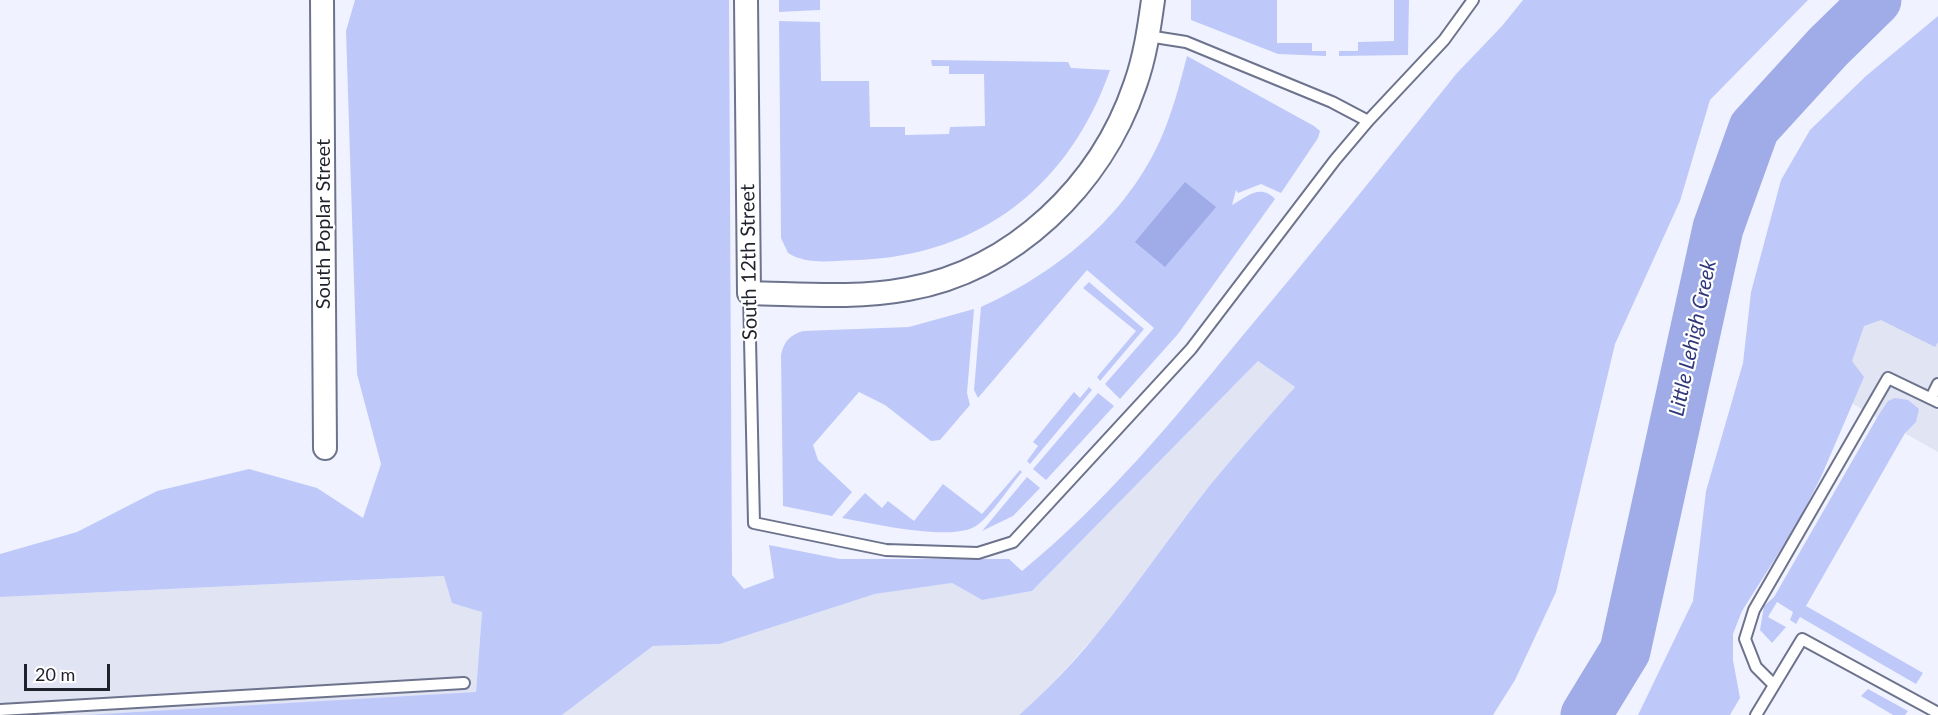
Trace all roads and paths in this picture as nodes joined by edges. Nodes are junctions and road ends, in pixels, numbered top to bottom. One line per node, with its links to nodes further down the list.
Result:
1 (322, 0): 10 (street, South Poplar Street)
2 (746, 0): 7 (street, South 12th Street)
3 (1153, 0): 5 (street)
4 (1469, 2): 6 (lane)
5 (1148, 36): 6 (lane); 7 (street)
6 (1368, 121): 7 (lane, South 12th Street)
7 (749, 293)
8 (1938, 384): 9 (lane)
9 (1934, 400): 12 (lane)
10 (325, 448)
11 (464, 682): 13 (lane)
12 (1774, 685): 14 (lane); 15 (lane)
13 (0, 710)
14 (1938, 713)
15 (1756, 715)

